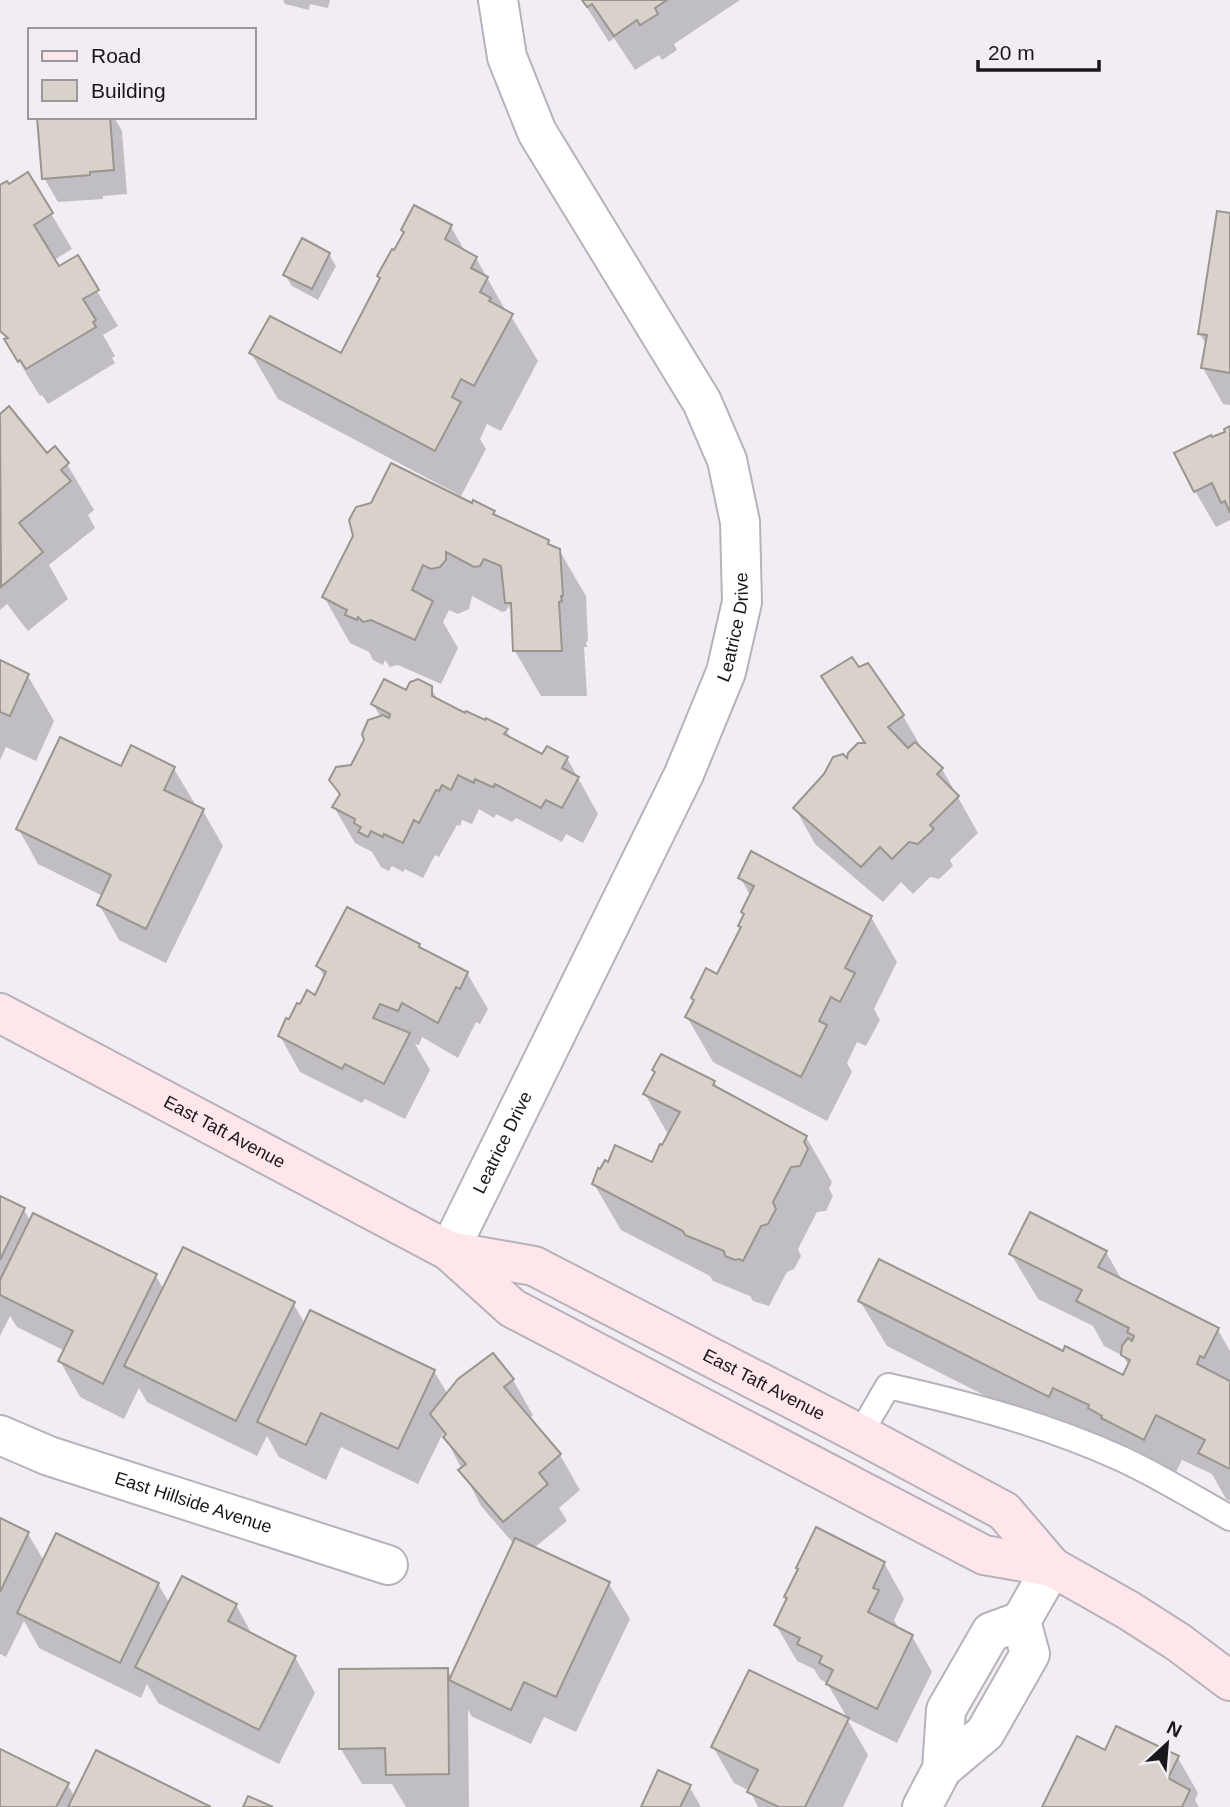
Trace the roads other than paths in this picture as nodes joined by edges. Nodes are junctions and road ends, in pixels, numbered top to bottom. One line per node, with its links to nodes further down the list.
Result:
1 (498, 0): 3 (street, Leatrice Drive)
2 (0, 1013): 3 (street, East Taft Avenue)
3 (449, 1251): 4 (street, East Taft Avenue); 8 (street, East Taft Avenue)
4 (860, 1434): 6 (lane); 8 (street, East Taft Avenue)
5 (0, 1435): 7 (street, East Hillside Avenue)
6 (1230, 1518)
7 (388, 1565)
8 (1052, 1567): 9 (street, East Taft Avenue); 10 (street)
9 (1230, 1681)
10 (922, 1807)

